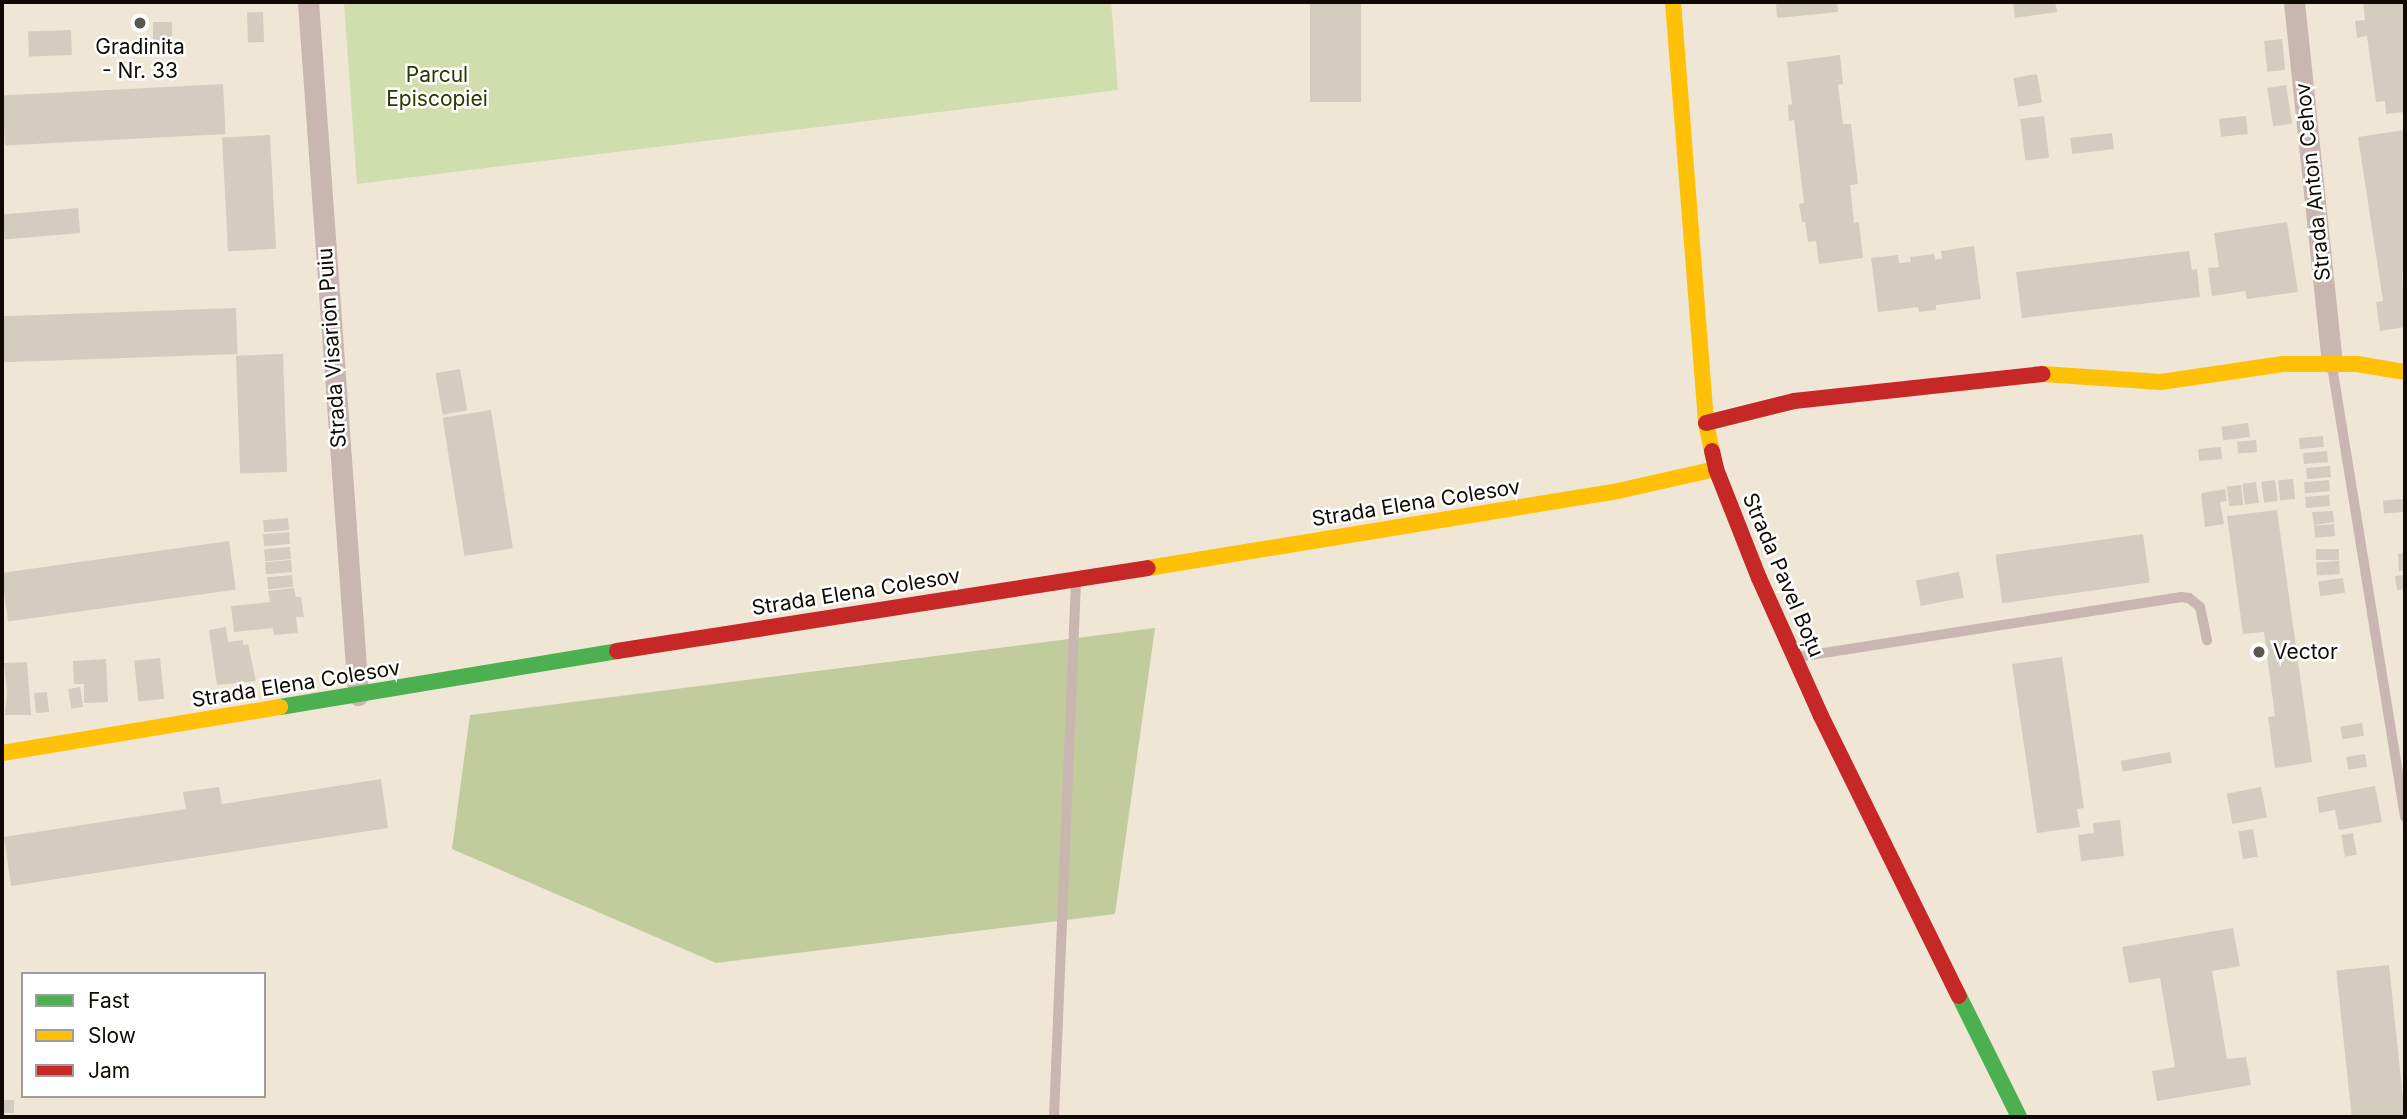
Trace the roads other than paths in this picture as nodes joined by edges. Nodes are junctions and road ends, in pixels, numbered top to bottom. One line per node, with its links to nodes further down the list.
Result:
1 (308, 2): 11 (street, Strada Visarion Puiu)
2 (1673, 2): 6 (street, Strada Pavel Boțu)
3 (2294, 2): 4 (street, Strada Anton Cehov)
4 (2332, 363): 5 (street); 6 (street); 13 (lane)
5 (2405, 372)
6 (1706, 423): 7 (street, Strada Pavel Boțu)
7 (1716, 469): 8 (street, Strada Elena Colesov); 10 (street, Strada Pavel Boțu)
8 (1076, 580): 11 (street, Strada Elena Colesov); 14 (lane)
9 (2207, 640): 10 (lane)
10 (1794, 657): 15 (street, Strada Pavel Boțu)
11 (358, 695): 12 (street, Strada Elena Colesov)
12 (2, 753)
13 (2405, 817)
14 (1054, 1117)
15 (2019, 1117)

